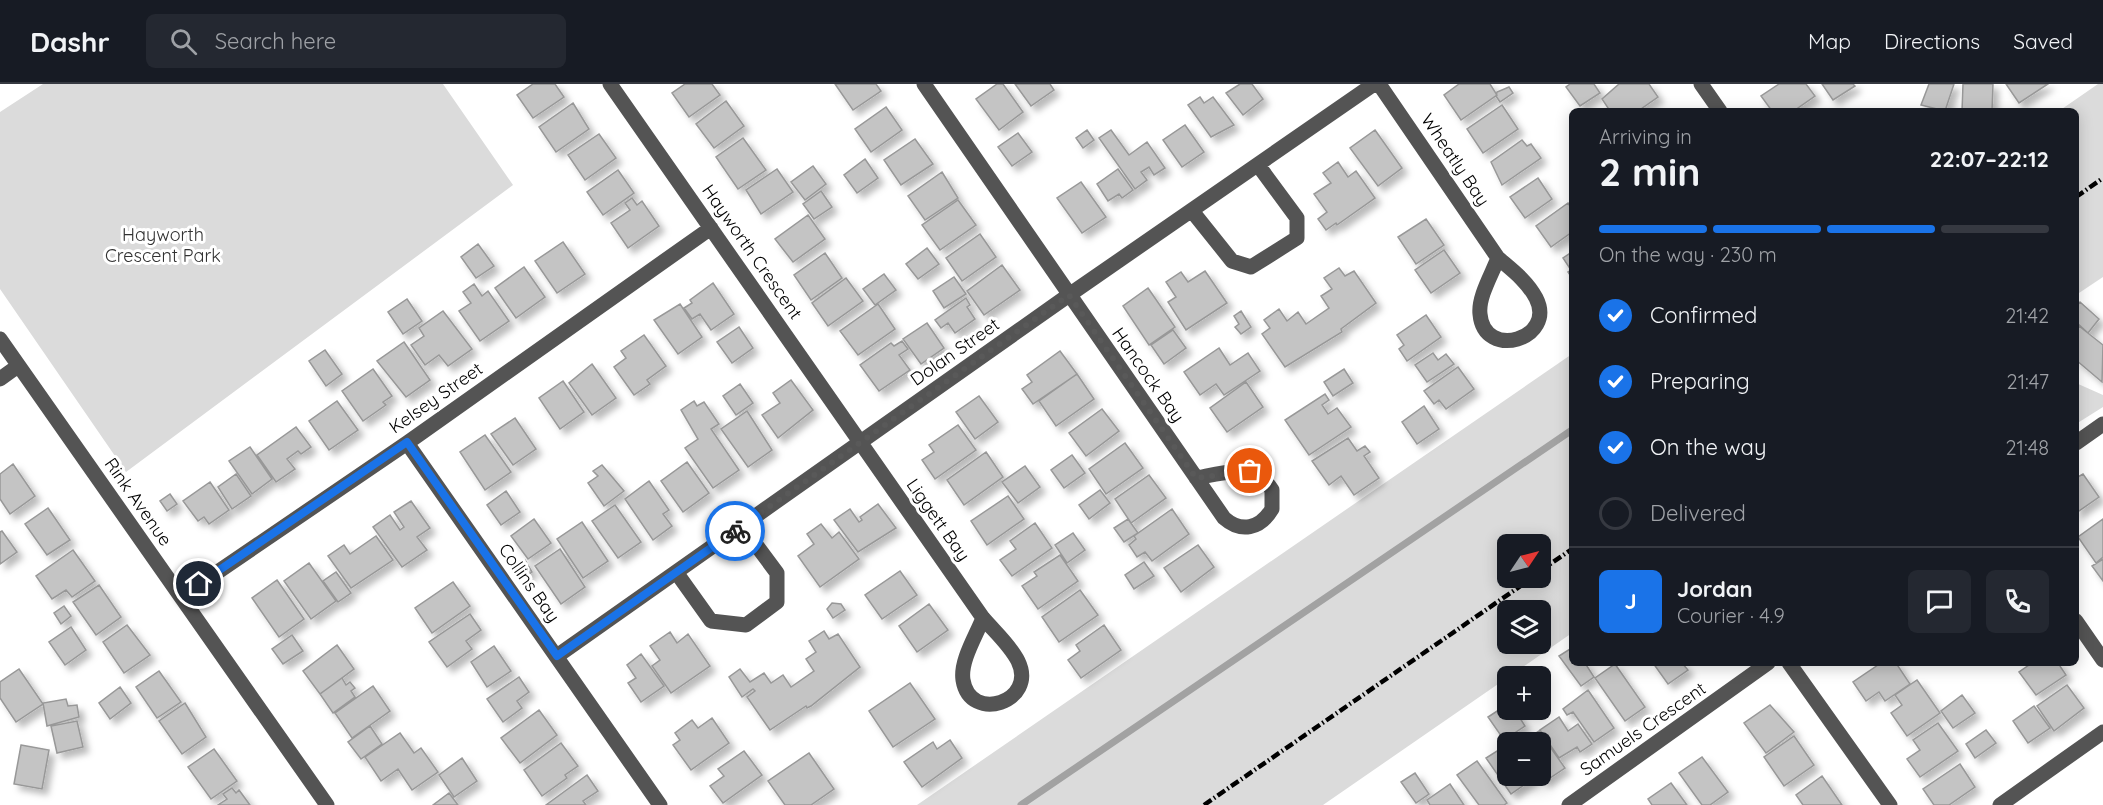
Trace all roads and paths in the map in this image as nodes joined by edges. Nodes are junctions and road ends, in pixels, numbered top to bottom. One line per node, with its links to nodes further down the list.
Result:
1 (610, 84): 9 (street, Hayworth Crescent)
2 (925, 84): 11 (street)
3 (1374, 84): 7 (street, Dolan Street)
4 (1379, 84): 10 (street, Wheatly Bay)
5 (1701, 84): 6 (street)
6 (1718, 108)
7 (1258, 165): 8 (street, Dolan Street); 8 (street)
8 (1192, 211): 11 (street, Dolan Street)
9 (711, 228): 17 (street, Kelsey Street); 18 (street, Hayworth Crescent)
10 (1498, 258): 10 (street, Wheatly Bay)
11 (1069, 295): 18 (street, Dolan Street); 19 (street, Hancock Bay)
12 (0, 339): 13 (street, Rink Avenue)
13 (18, 366): 14 (street); 22 (street, Rink Avenue)
14 (0, 379)
15 (2103, 424): 16 (street)
16 (2079, 440)
17 (407, 442): 22 (street, Kelsey Street); 25 (street, Collins Bay)
18 (861, 443): 20 (street, Dolan Street); 23 (street, Liggett Bay)
19 (1196, 478): 19 (street, Hancock Bay)
20 (742, 526): 21 (street, Dolan Street); 21 (street)
21 (676, 572): 25 (street, Dolan Street)
22 (180, 597): 30 (street, Rink Avenue)
23 (983, 618): 23 (street, Liggett Bay)
24 (2079, 625): 26 (street)
25 (557, 656): 31 (street, Collins Bay)
26 (2103, 660)
27 (1764, 666): 32 (street, Samuels Crescent)
28 (1791, 666): 33 (street)
29 (2103, 732): 34 (street)
30 (327, 805)
31 (660, 805)
32 (1569, 805)
33 (1890, 805)
34 (2000, 805)

